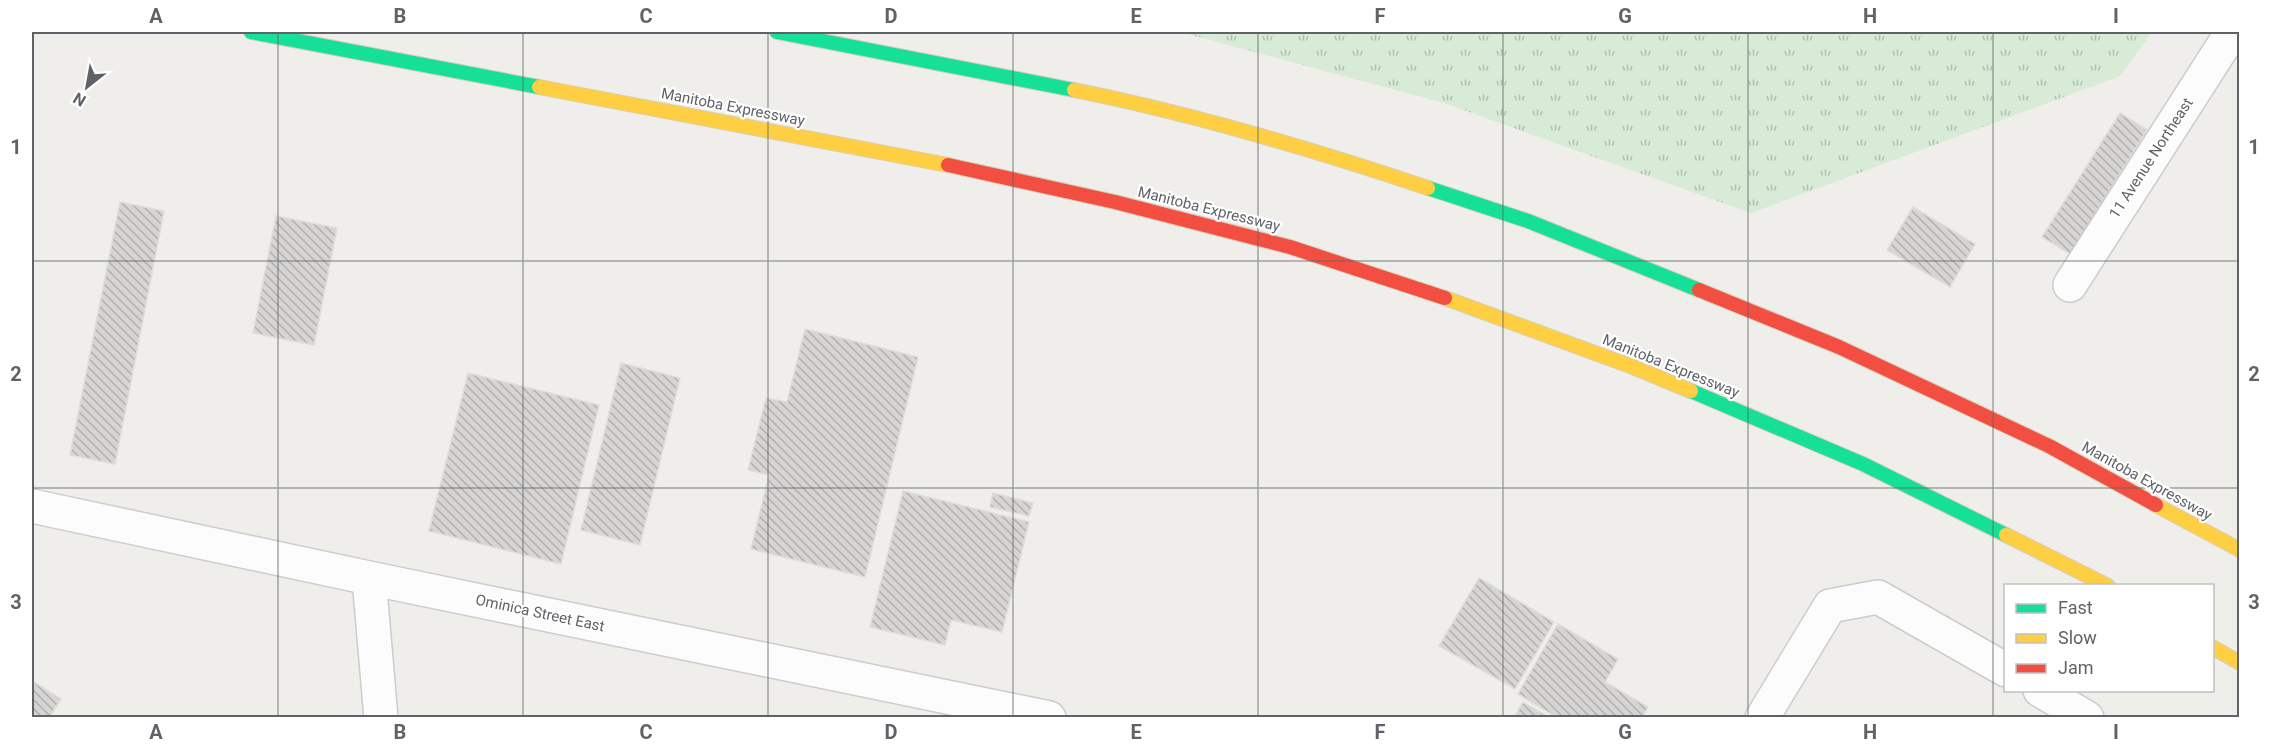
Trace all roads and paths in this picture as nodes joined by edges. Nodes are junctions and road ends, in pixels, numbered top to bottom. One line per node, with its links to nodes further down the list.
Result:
1 (251, 32): 8 (main road, Manitoba Expressway)
2 (777, 32): 6 (main road, Manitoba Expressway)
3 (2232, 32): 4 (street, 11 Avenue Northeast)
4 (2070, 285)
5 (32, 506): 7 (street, Ominica Street East)
6 (2240, 550)
7 (369, 578): 13 (street); 14 (street, Ominica Street East)
8 (2106, 584)
9 (2214, 648): 10 (main road)
10 (2240, 663)
11 (2004, 669): 15 (street)
12 (2043, 692): 16 (street)
13 (381, 717)
14 (1049, 717)
15 (1762, 717)
16 (2087, 717)

